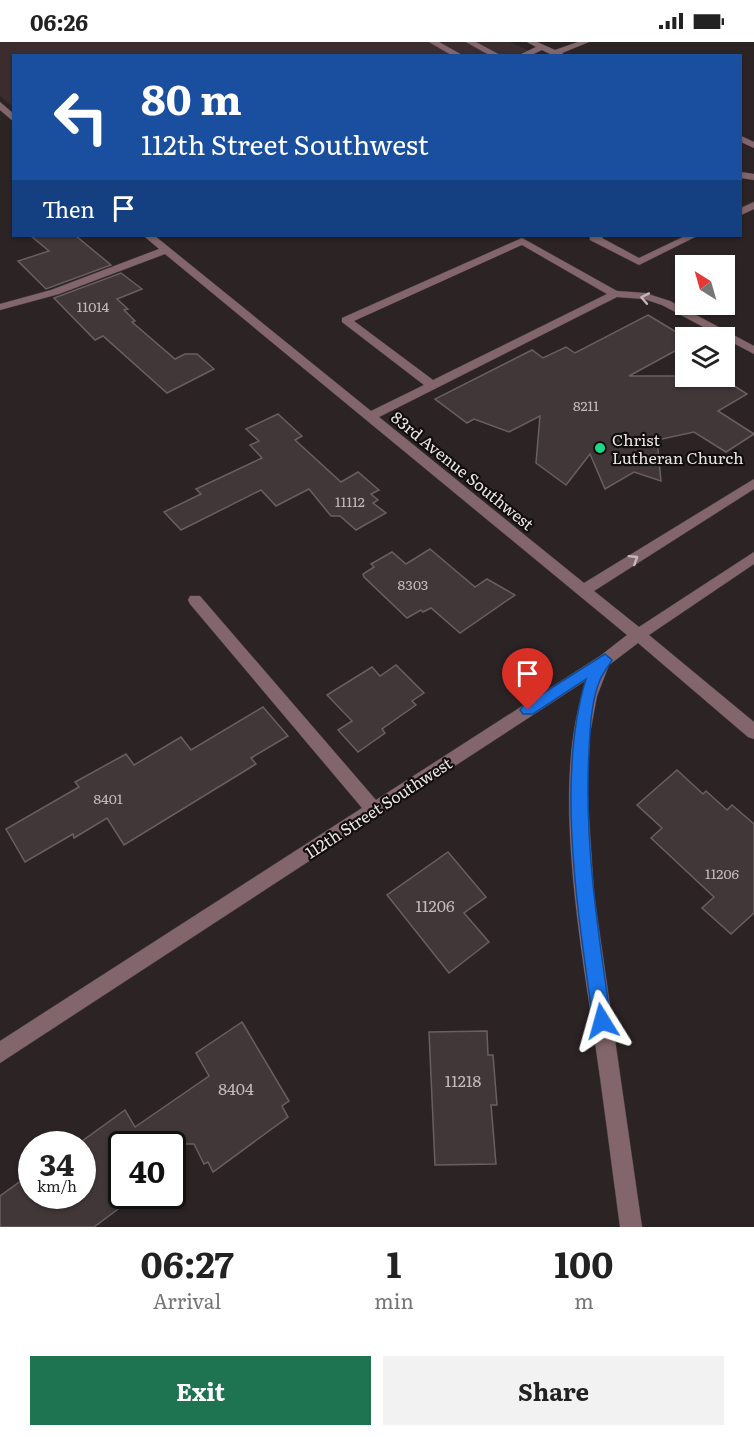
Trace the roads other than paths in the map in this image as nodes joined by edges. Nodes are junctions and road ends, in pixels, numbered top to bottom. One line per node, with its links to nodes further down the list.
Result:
1 (433, 42): 6 (street)
2 (470, 42): 7 (street)
3 (531, 42): 5 (street)
4 (585, 42): 9 (street)
5 (543, 47): 8 (street); 9 (street)
6 (456, 54)
7 (494, 54)
8 (526, 54)
9 (558, 54)
10 (0, 105): 11 (street)
11 (12, 118)
12 (150, 237): 15 (street, 83rd Avenue Southwest)
13 (596, 237): 14 (street)
14 (690, 237)
15 (166, 250): 17 (street); 20 (street, 83rd Avenue Southwest)
16 (615, 294): 18 (street, one-way to 16); 19 (street); 19 (street)
17 (0, 307)
18 (754, 351)
19 (432, 385): 20 (street)
20 (371, 416): 23 (street, 83rd Avenue Southwest)
21 (754, 483): 23 (street, one-way to 21)
22 (754, 557): 25 (street, 112th Street Southwest)
23 (584, 590): 25 (street, 83rd Avenue Southwest)
24 (195, 600): 28 (street)
25 (638, 634): 26 (street, 112th Street Southwest); 27 (street, 83rd Avenue Southwest)
26 (605, 660): 28 (street, 112th Street Southwest); 30 (street)
27 (754, 732)
28 (374, 810): 29 (street, 112th Street Southwest)
29 (0, 1053)
30 (631, 1227)

